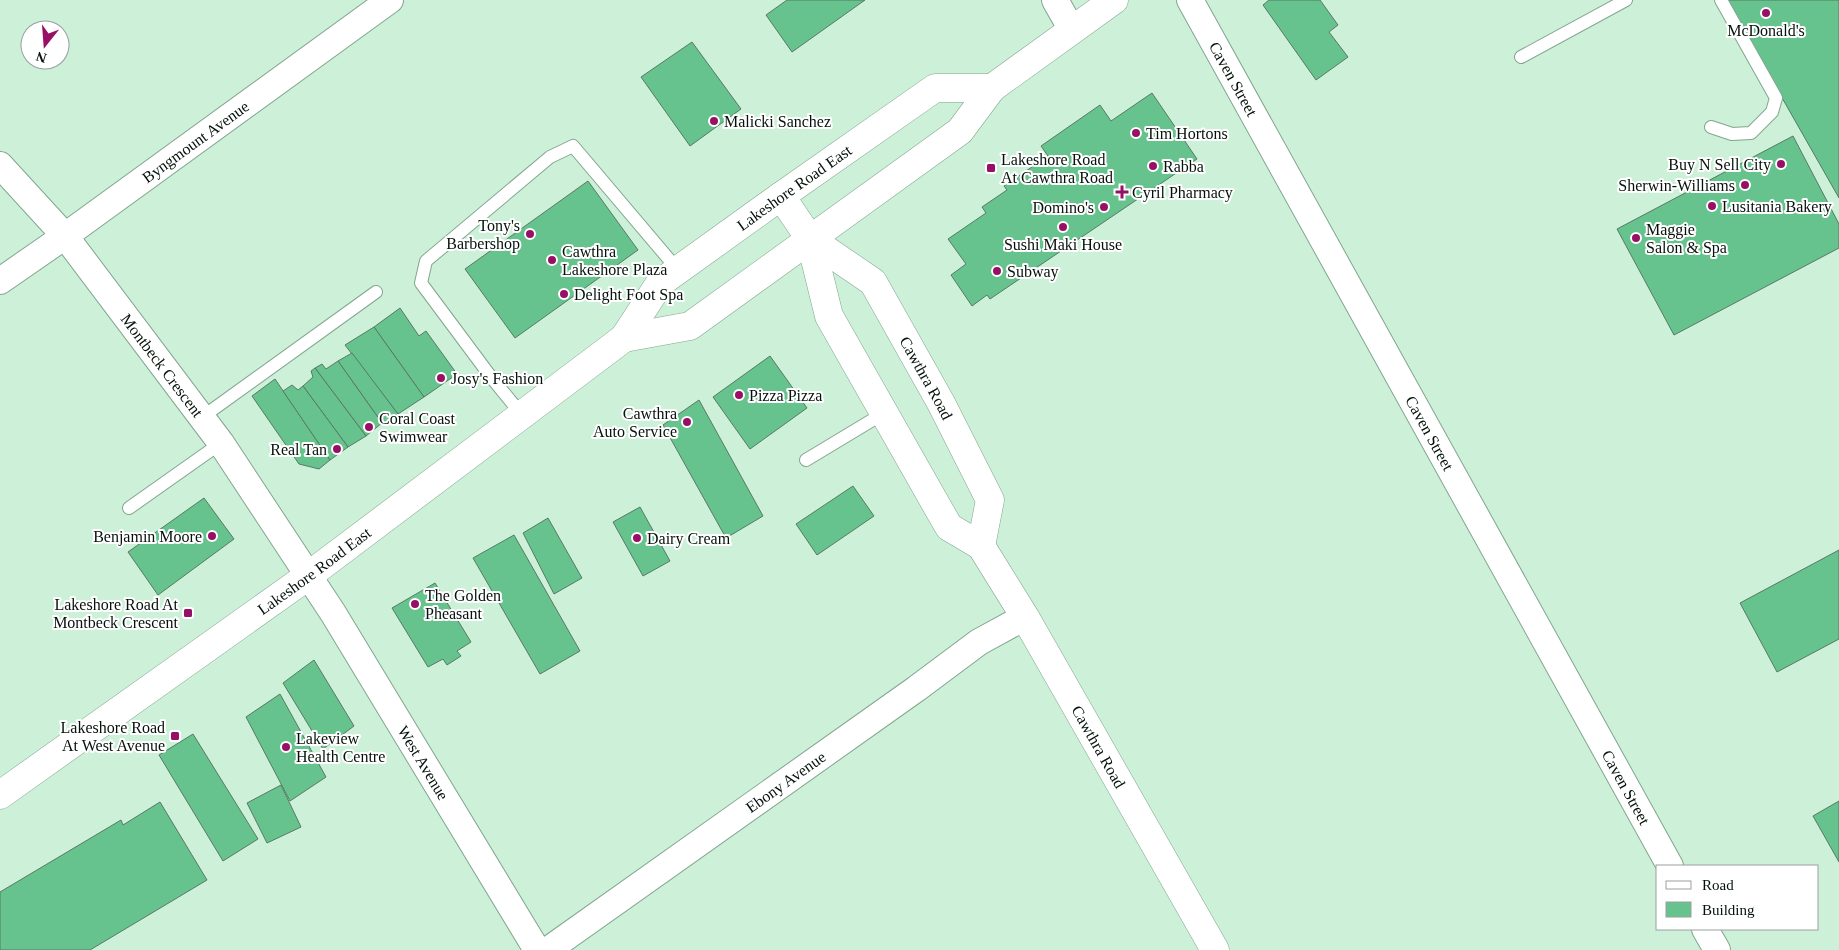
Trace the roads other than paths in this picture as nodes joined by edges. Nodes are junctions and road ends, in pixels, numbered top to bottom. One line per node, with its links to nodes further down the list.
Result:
1 (390, 0): 13 (street, Byngmount Avenue)
2 (1055, 0): 7 (street)
3 (1114, 0): 7 (main road, Lakeshore Road East)
4 (1190, 0): 29 (street, Caven Street)
5 (1626, 0): 8 (lane)
6 (1721, 0): 10 (lane)
7 (1072, 30): 9 (main road, Lakeshore Road East)
8 (1521, 57)
9 (992, 88): 12 (main road, Lakeshore Road East); 14 (main road, Lakeshore Road East)
10 (1711, 127)
11 (0, 166): 13 (street, Montbeck Crescent)
12 (781, 196): 14 (main road, Cawthra Road); 15 (main road, Lakeshore Road East)
13 (65, 236): 16 (street, Byngmount Avenue); 21 (street, Montbeck Crescent)
14 (810, 239): 18 (main road, Lakeshore Road East); 19 (main road, Cawthra Road); 25 (main road, Cawthra Road)
15 (678, 270): 18 (main road, Lakeshore Road East); 20 (lane)
16 (0, 282)
17 (376, 292): 21 (lane)
18 (624, 338): 20 (main road, Lakeshore Road East)
19 (884, 412): 23 (lane); 25 (main road, Cawthra Road)
20 (522, 416): 26 (main road, Lakeshore Road East)
21 (201, 418): 22 (street, Montbeck Crescent)
22 (221, 443): 24 (lane); 26 (street, Montbeck Crescent)
23 (806, 460)
24 (129, 508)
25 (981, 546): 27 (main road, Cawthra Road)
26 (308, 576): 28 (main road, Lakeshore Road East); 31 (street, West Avenue)
27 (1025, 617): 32 (street, Ebony Avenue); 33 (main road, Cawthra Road)
28 (0, 795)
29 (1669, 865)
30 (1706, 930): 34 (street)
31 (537, 950)
32 (548, 950)
33 (1214, 950)
34 (1717, 950)

